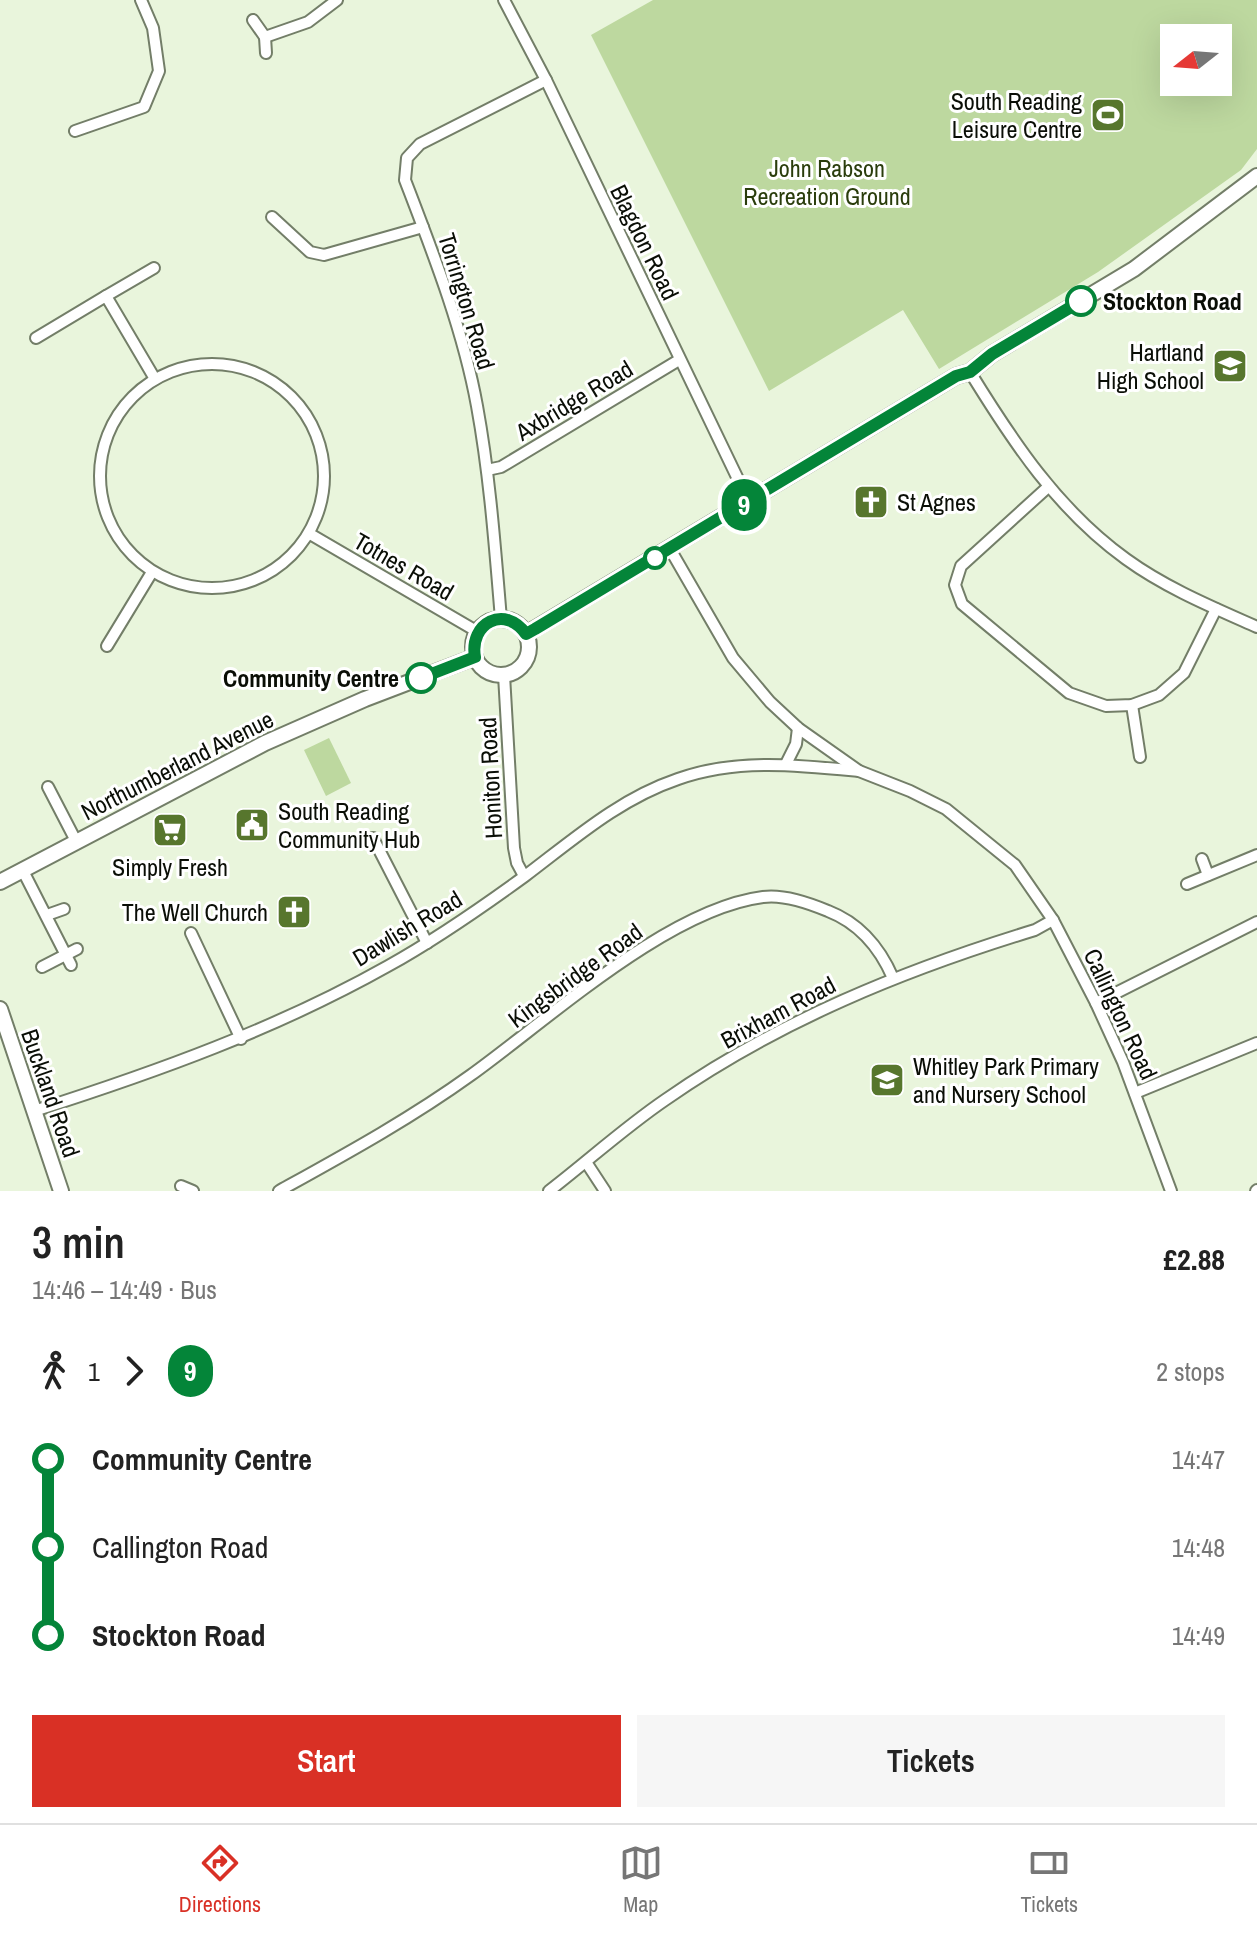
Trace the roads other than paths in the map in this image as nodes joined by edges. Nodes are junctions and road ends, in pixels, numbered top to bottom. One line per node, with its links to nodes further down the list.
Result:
1 (141, 0): 8 (street)
2 (337, 0): 5 (street)
3 (504, 0): 7 (street, Blagdon Road)
4 (253, 20): 5 (street)
5 (265, 37): 6 (street)
6 (266, 53)
7 (546, 80): 11 (street, Torrington Road); 15 (street, Blagdon Road)
8 (75, 131)
9 (1257, 176): 16 (street)
10 (272, 217): 11 (street)
11 (423, 227): 18 (street, Torrington Road)
12 (154, 268): 13 (street)
13 (106, 296): 14 (street); 17 (street)
14 (36, 338)
15 (679, 360): 18 (street, Axbridge Road); 20 (street, Blagdon Road)
16 (970, 372): 19 (street); 20 (street)
17 (155, 379): 21 (street); 23 (street)
18 (487, 470): 25 (street, Torrington Road)
19 (1048, 487): 24 (street); 32 (street)
20 (749, 502): 22 (street)
21 (310, 534): 23 (street); 27 (street, Totnes Road)
22 (670, 549): 28 (street); 33 (street, Callington Road)
23 (152, 572): 29 (street)
24 (1216, 609): 26 (street); 32 (street)
25 (501, 619): 27 (street); 28 (street)
26 (1257, 627)
27 (478, 632): 30 (street)
28 (526, 634): 31 (street)
29 (107, 646)
30 (475, 657): 31 (street); 39 (street, Northumberland Avenue)
31 (504, 675): 44 (street, Honiton Road)
32 (1132, 705): 34 (street)
33 (798, 728): 35 (street); 36 (street, Callington Road)
34 (1140, 757)
35 (786, 764): 36 (street, Dawlish Road); 44 (street, Dawlish Road)
36 (859, 771): 49 (street, Callington Road)
37 (48, 787): 39 (street, Northumberland Avenue)
38 (373, 838): 52 (street)
39 (76, 841): 42 (street, Northumberland Avenue)
40 (1257, 855): 43 (street)
41 (1202, 859): 43 (street)
42 (22, 869): 45 (street, Northumberland Avenue); 48 (street)
43 (1208, 875): 46 (street)
44 (524, 876): 52 (street, Dawlish Road)
45 (0, 882)
46 (1187, 884)
47 (64, 909): 48 (street)
48 (47, 915): 54 (street)
49 (1053, 920): 56 (street, Brixham Road); 57 (street, Callington Road)
50 (1257, 922): 57 (street)
51 (191, 933): 59 (street)
52 (427, 943): 59 (street, Dawlish Road)
53 (77, 949): 54 (street)
54 (68, 960): 55 (street)
55 (42, 967)
56 (893, 978): 63 (street, Brixham Road); 67 (street, Kingsbridge Road)
57 (1096, 1003): 61 (street, Callington Road)
58 (0, 1009): 62 (street, Buckland Road)
59 (241, 1039): 62 (street, Dawlish Road)
60 (1257, 1043): 61 (street)
61 (1135, 1093): 70 (street, Callington Road)
62 (34, 1111): 65 (street, Buckland Road)
63 (586, 1162): 68 (street, Brixham Road); 69 (street)
64 (181, 1186): 66 (street)
65 (61, 1191)
66 (193, 1191)
67 (279, 1191)
68 (549, 1191)
69 (605, 1191)
70 (1171, 1191)

